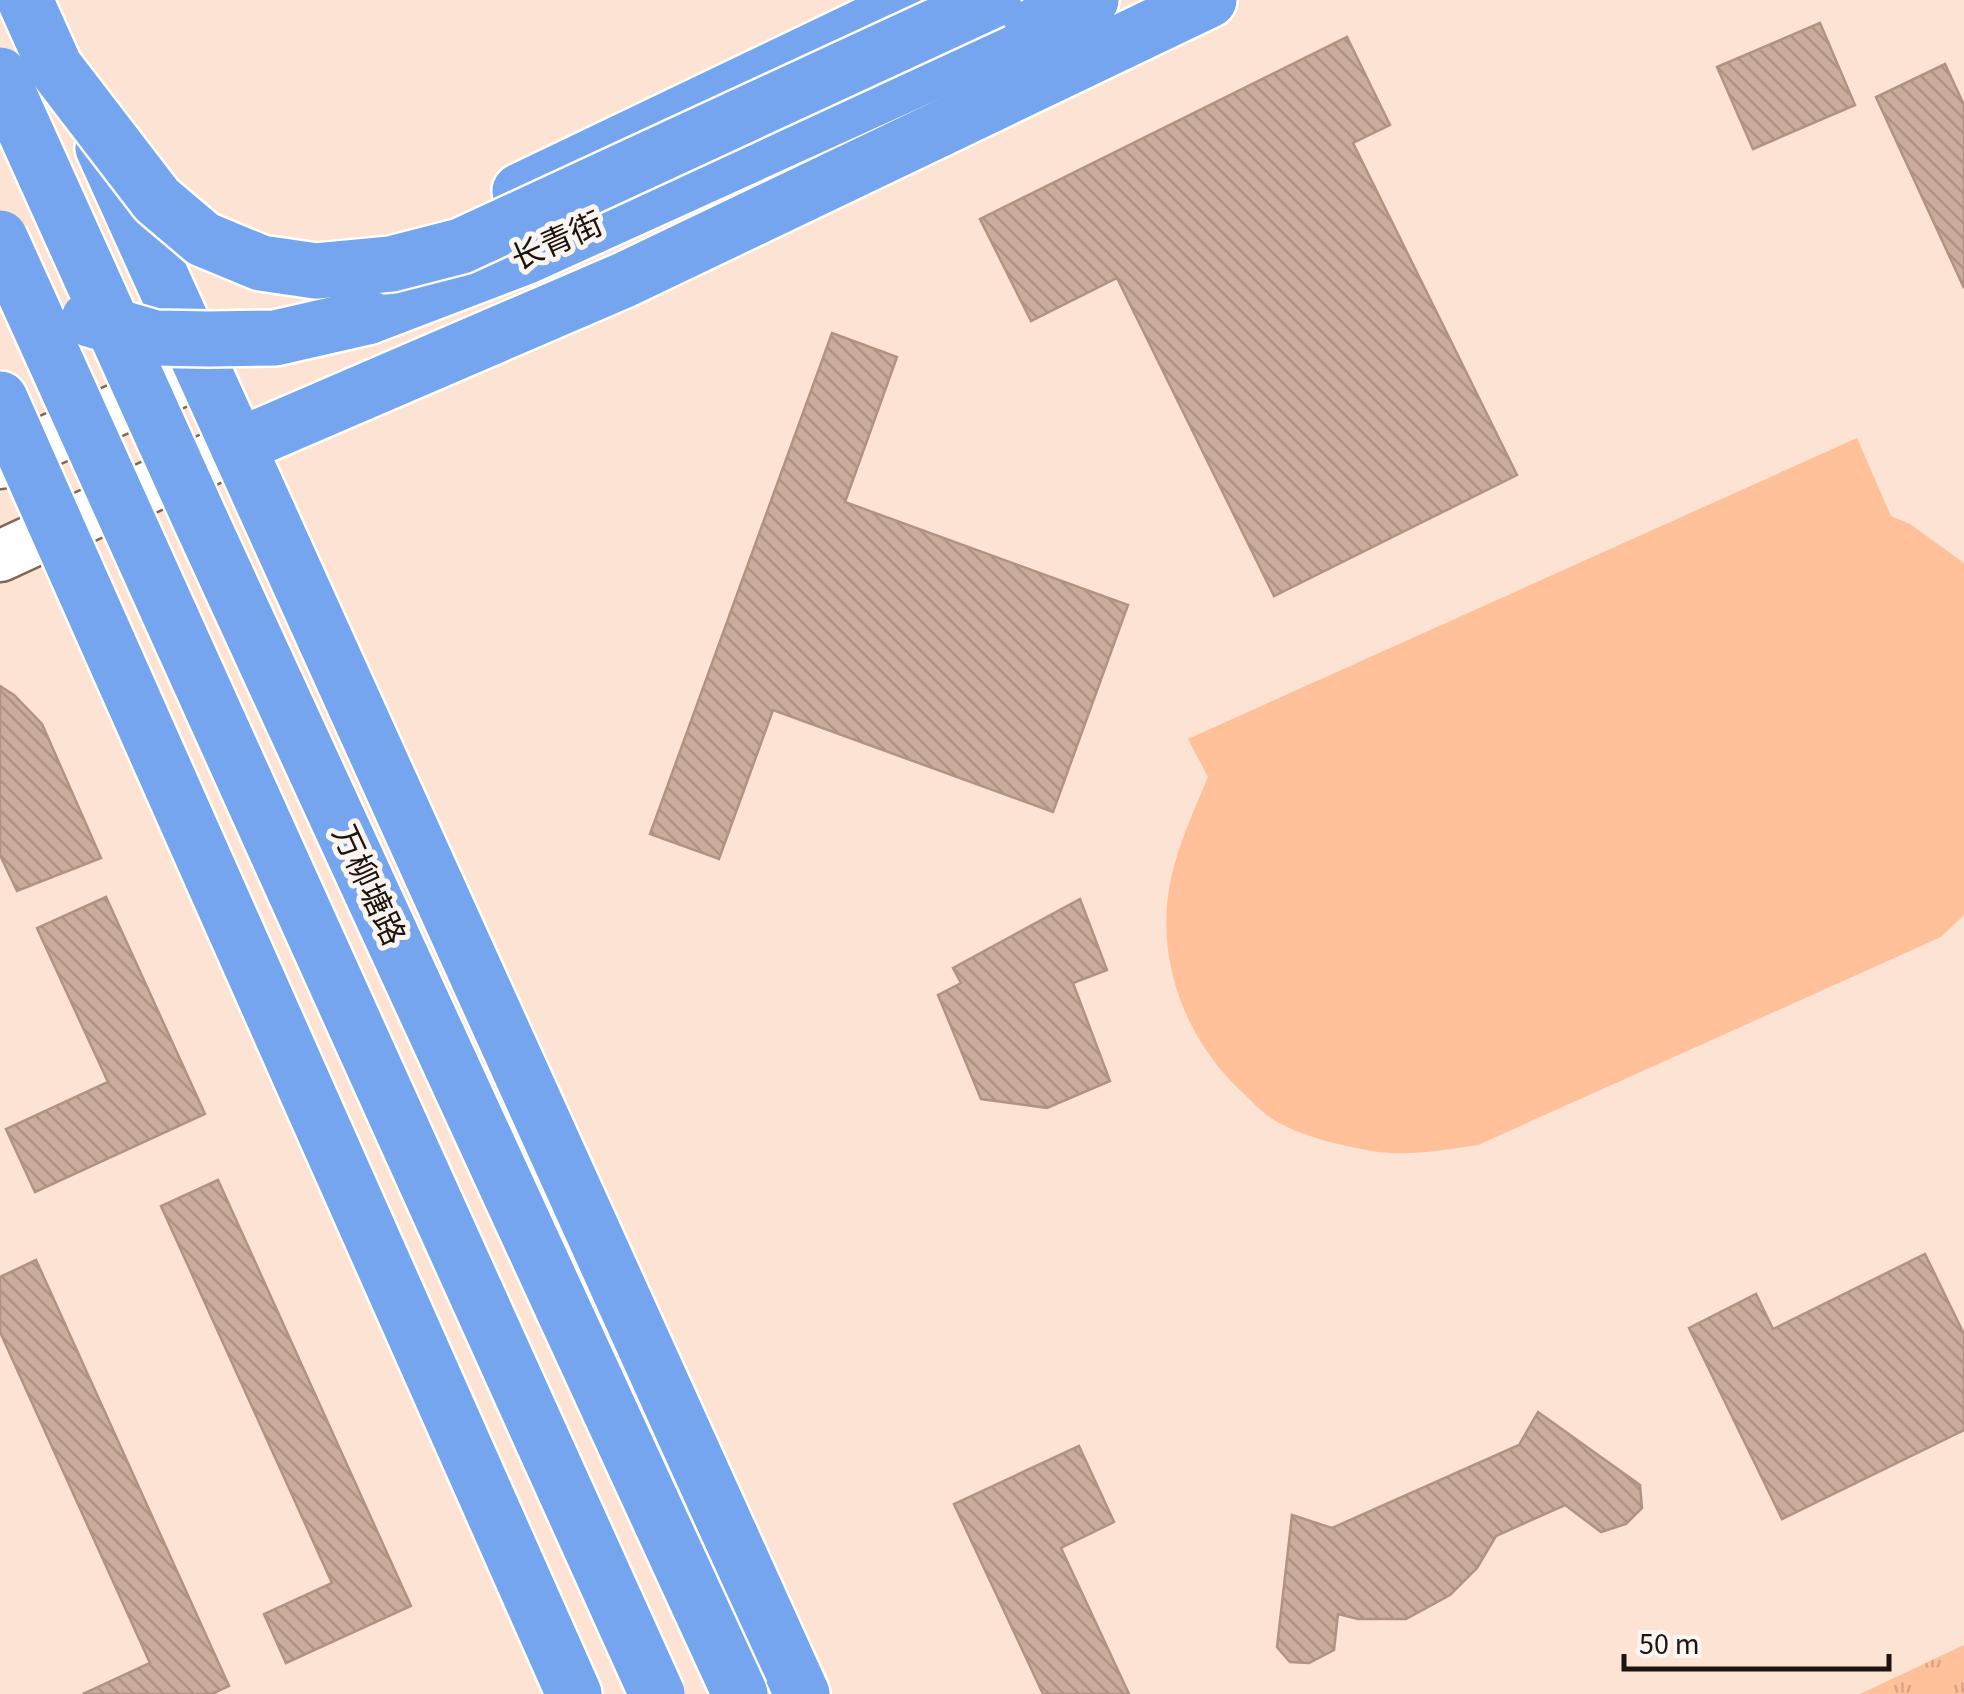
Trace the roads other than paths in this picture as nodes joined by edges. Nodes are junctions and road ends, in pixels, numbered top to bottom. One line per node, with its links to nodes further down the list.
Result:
1 (25, 0): 4 (highway, 长青街, bridge)
2 (37, 0): 10 (highway)
3 (919, 0): 10 (highway)
4 (992, 0)
5 (1090, 0): 9 (highway, 长青街, bridge)
6 (1209, 0): 12 (highway)
7 (0, 74): 18 (highway, 万柳塘路, bridge)
8 (0, 238): 17 (highway, bridge)
9 (0, 278)
10 (204, 370): 12 (highway); 13 (main road)
11 (0, 399): 13 (highway)
12 (238, 446): 14 (main road); 19 (highway)
13 (12, 457): 14 (highway)
14 (57, 530): 15 (main road); 16 (highway)
15 (0, 556)
16 (574, 1694)
17 (657, 1694)
18 (740, 1694)
19 (802, 1694)

